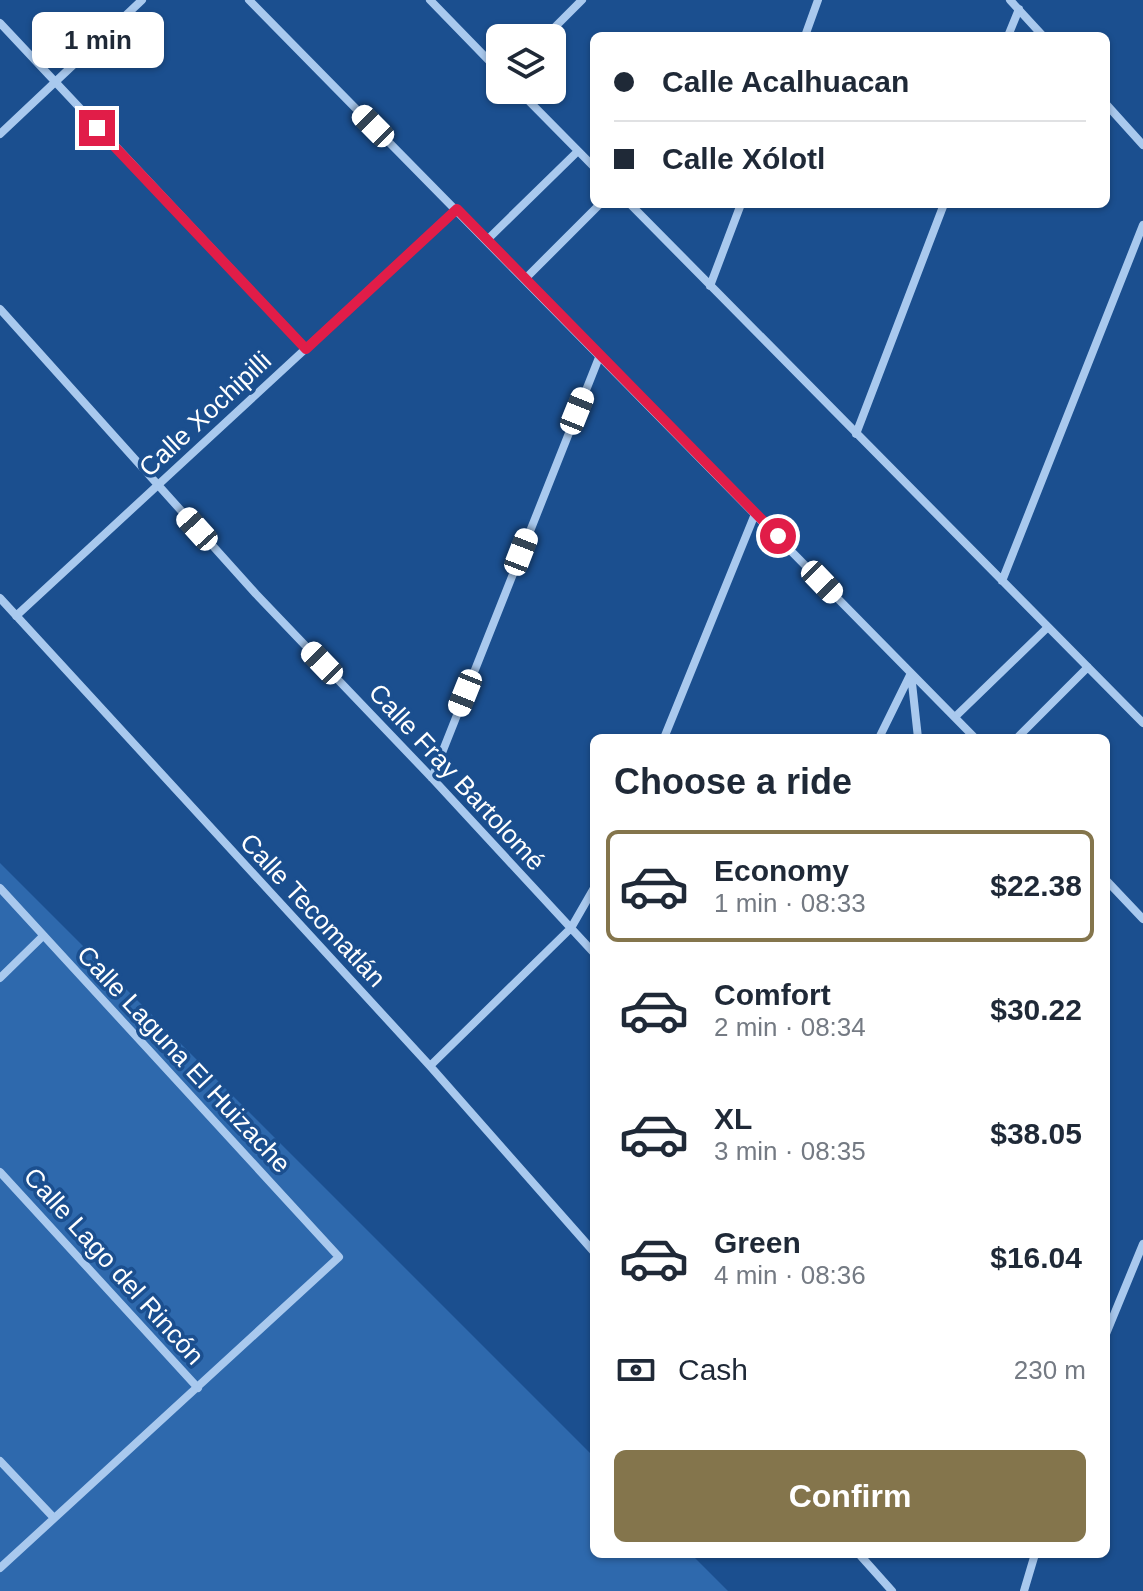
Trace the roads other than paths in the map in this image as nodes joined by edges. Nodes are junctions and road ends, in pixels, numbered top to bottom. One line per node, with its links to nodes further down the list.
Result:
1 (142, 0): 14 (street)
2 (249, 0): 25 (street)
3 (430, 0): 13 (street)
4 (582, 0): 9 (street)
5 (818, 0): 10 (street)
6 (1010, 0): 7 (street)
7 (1019, 9): 11 (street); 12 (street)
8 (0, 23): 14 (street)
9 (558, 24)
10 (806, 32)
11 (1010, 32)
12 (1039, 32)
13 (486, 58)
14 (55, 84): 17 (street); 31 (street)
15 (532, 104): 19 (street)
16 (1110, 108): 18 (street)
17 (0, 134)
18 (1143, 145)
19 (578, 151): 20 (street); 27 (street)
20 (590, 163)
21 (596, 208): 28 (street)
22 (634, 208): 29 (street)
23 (739, 208): 29 (street)
24 (942, 208): 33 (street)
25 (457, 209): 27 (street); 31 (street, Calle Xochipilli)
26 (1143, 225): 36 (street)
27 (487, 240): 28 (street)
28 (525, 279): 32 (street)
29 (710, 286): 33 (street)
30 (0, 309): 34 (street, Calle Fray Bartolomé)
31 (306, 349): 34 (street, Calle Xochipilli)
32 (600, 355): 35 (street); 49 (street)
33 (856, 434): 36 (street)
34 (158, 486): 38 (street, Calle Xochipilli); 49 (street, Calle Fray Bartolomé)
35 (755, 514): 41 (street); 44 (street)
36 (1002, 581): 39 (street)
37 (0, 598): 38 (street, Calle Tecomatlán)
38 (16, 616): 58 (street, Calle Tecomatlán)
39 (1048, 627): 40 (street); 42 (street)
40 (1088, 667): 43 (street); 48 (street)
41 (911, 673): 42 (street); 45 (street); 46 (street)
42 (955, 717): 47 (street)
43 (1143, 723)
44 (666, 734)
45 (881, 734)
46 (918, 734)
47 (971, 734)
48 (1021, 734)
49 (432, 778): 54 (street, Calle Fray Bartolomé)
50 (1110, 884): 53 (street)
51 (0, 888): 55 (street, Calle Laguna El Huizache)
52 (590, 895): 54 (street)
53 (1143, 919)
54 (571, 928): 56 (street, Calle Fray Bartolomé); 58 (street)
55 (43, 936): 57 (street); 63 (street, Calle Laguna El Huizache)
56 (590, 949)
57 (0, 978)
58 (430, 1066): 61 (street, Calle Tecomatlán)
59 (0, 1172): 63 (street, Calle Lago del Rincón)
60 (1143, 1244): 62 (street)
61 (590, 1247)
62 (1110, 1324)
63 (198, 1388): 65 (street)
64 (0, 1461): 65 (street)
65 (54, 1518): 68 (street)
66 (863, 1558): 69 (street)
67 (1034, 1558): 70 (street)
68 (0, 1568)
69 (892, 1591)
70 (1024, 1591)

